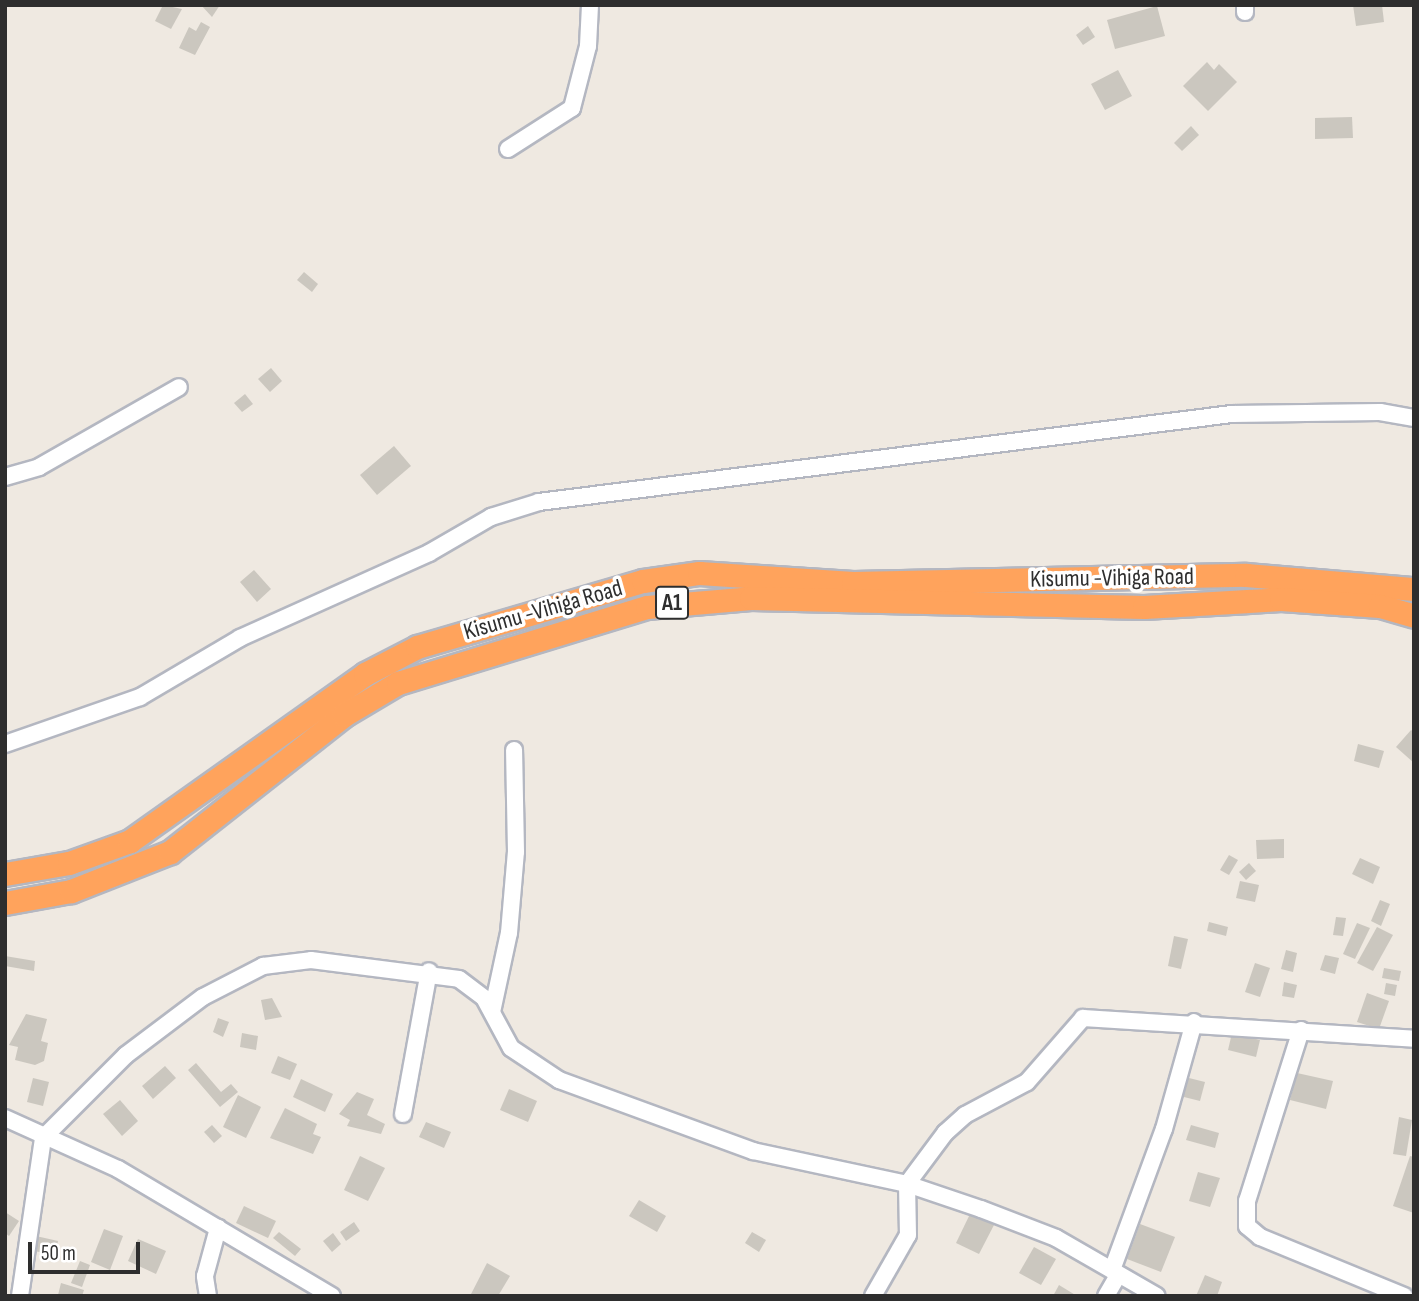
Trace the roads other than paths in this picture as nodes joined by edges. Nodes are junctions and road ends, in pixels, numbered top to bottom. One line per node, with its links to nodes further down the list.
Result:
1 (590, 5): 2 (street)
2 (508, 149)
3 (179, 387): 5 (street)
4 (1414, 418): 8 (street)
5 (5, 477)
6 (1414, 589): 10 (highway, Kisumu -Vihiga Road / A1)
7 (1414, 615): 11 (highway, Kisumu -Vihiga Road / A1)
8 (5, 744)
9 (514, 751): 13 (street)
10 (5, 874)
11 (5, 903)
12 (429, 971): 13 (street); 17 (street); 19 (street)
13 (492, 1012): 20 (street)
14 (1194, 1023): 15 (street); 20 (street); 22 (street)
15 (1301, 1030): 16 (street); 29 (street)
16 (1414, 1039)
17 (403, 1114)
18 (5, 1118): 19 (street)
19 (43, 1138): 21 (street); 23 (street)
20 (907, 1184): 22 (street); 26 (street)
21 (218, 1228): 24 (street); 25 (street)
22 (1115, 1272): 27 (street); 28 (street)
23 (20, 1296)
24 (208, 1296)
25 (331, 1296)
26 (873, 1296)
27 (1106, 1296)
28 (1157, 1296)
29 (1404, 1296)

